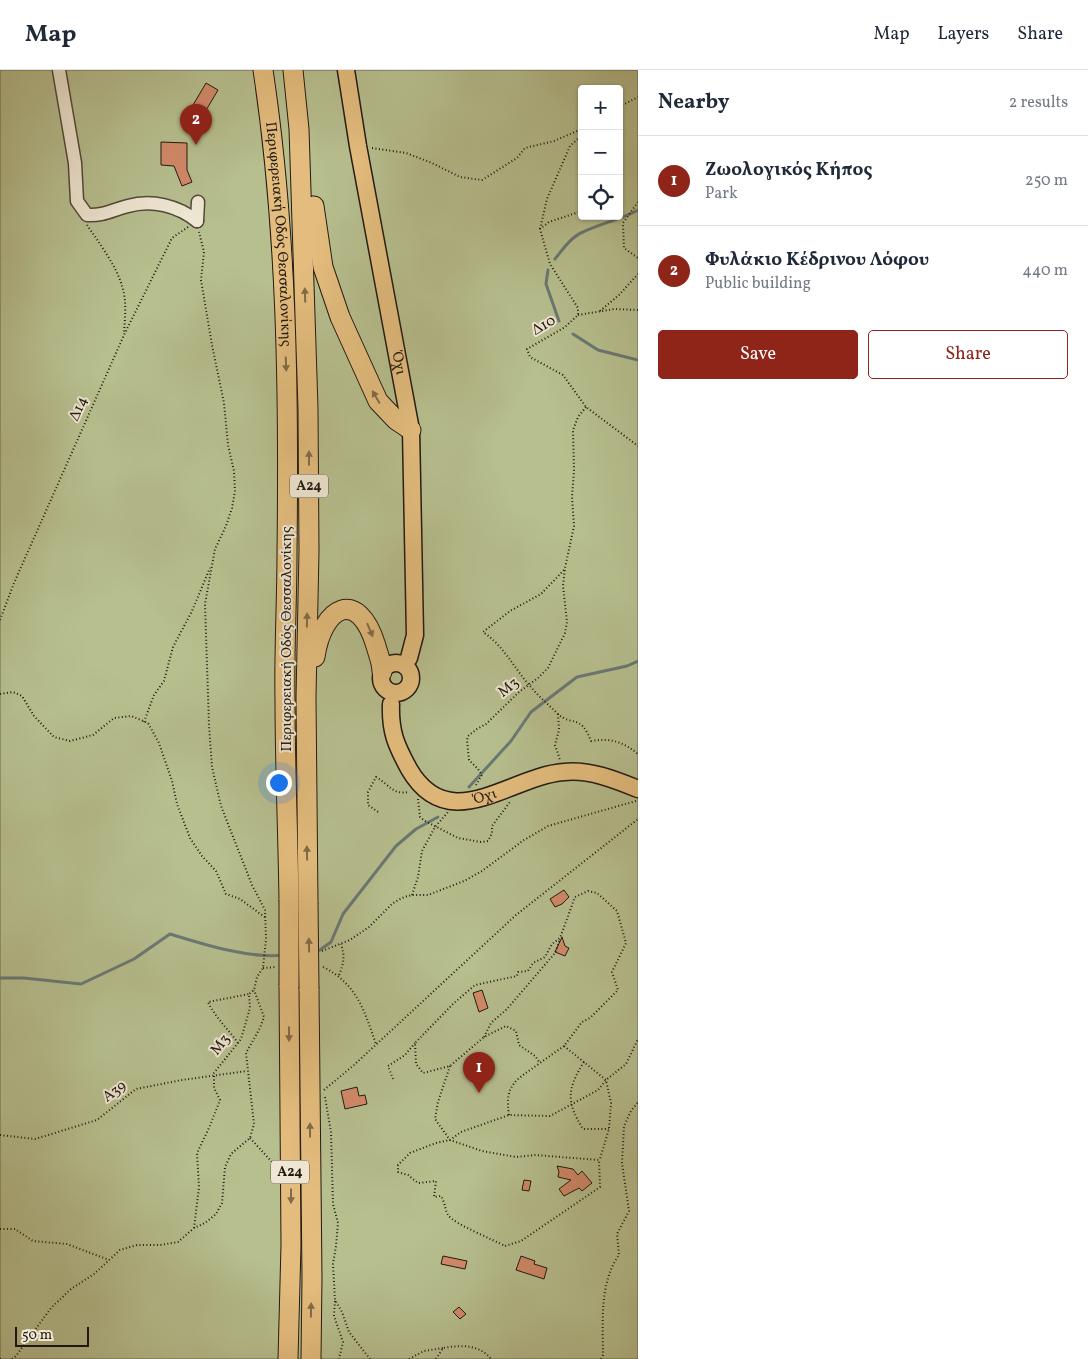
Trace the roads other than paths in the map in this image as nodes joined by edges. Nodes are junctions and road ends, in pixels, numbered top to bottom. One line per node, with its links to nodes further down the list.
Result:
1 (59, 70): 6 (street)
2 (263, 70): 13 (highway, Περιφερειακή Οδός Θεσσαλονίκης / Α24, one-way to 13, bridge)
3 (293, 70): 11 (highway, Περιφερειακή Οδός Θεσσαλονίκης / Α24, one-way to 3)
4 (302, 70): 7 (highway, one-way to 4)
5 (346, 70): 7 (main road, Όχι)
6 (198, 202)
7 (411, 430): 8 (main road, Όχι)
8 (406, 664): 9 (main road); 10 (main road)
9 (382, 672): 10 (main road); 11 (highway, one-way to 9)
10 (392, 696): 12 (main road, Όχι)
11 (306, 697): 14 (highway, Περιφερειακή Οδός Θεσσαλονίκης / Α24, one-way to 11, bridge)
12 (638, 789)
13 (288, 1359)
14 (310, 1359)

